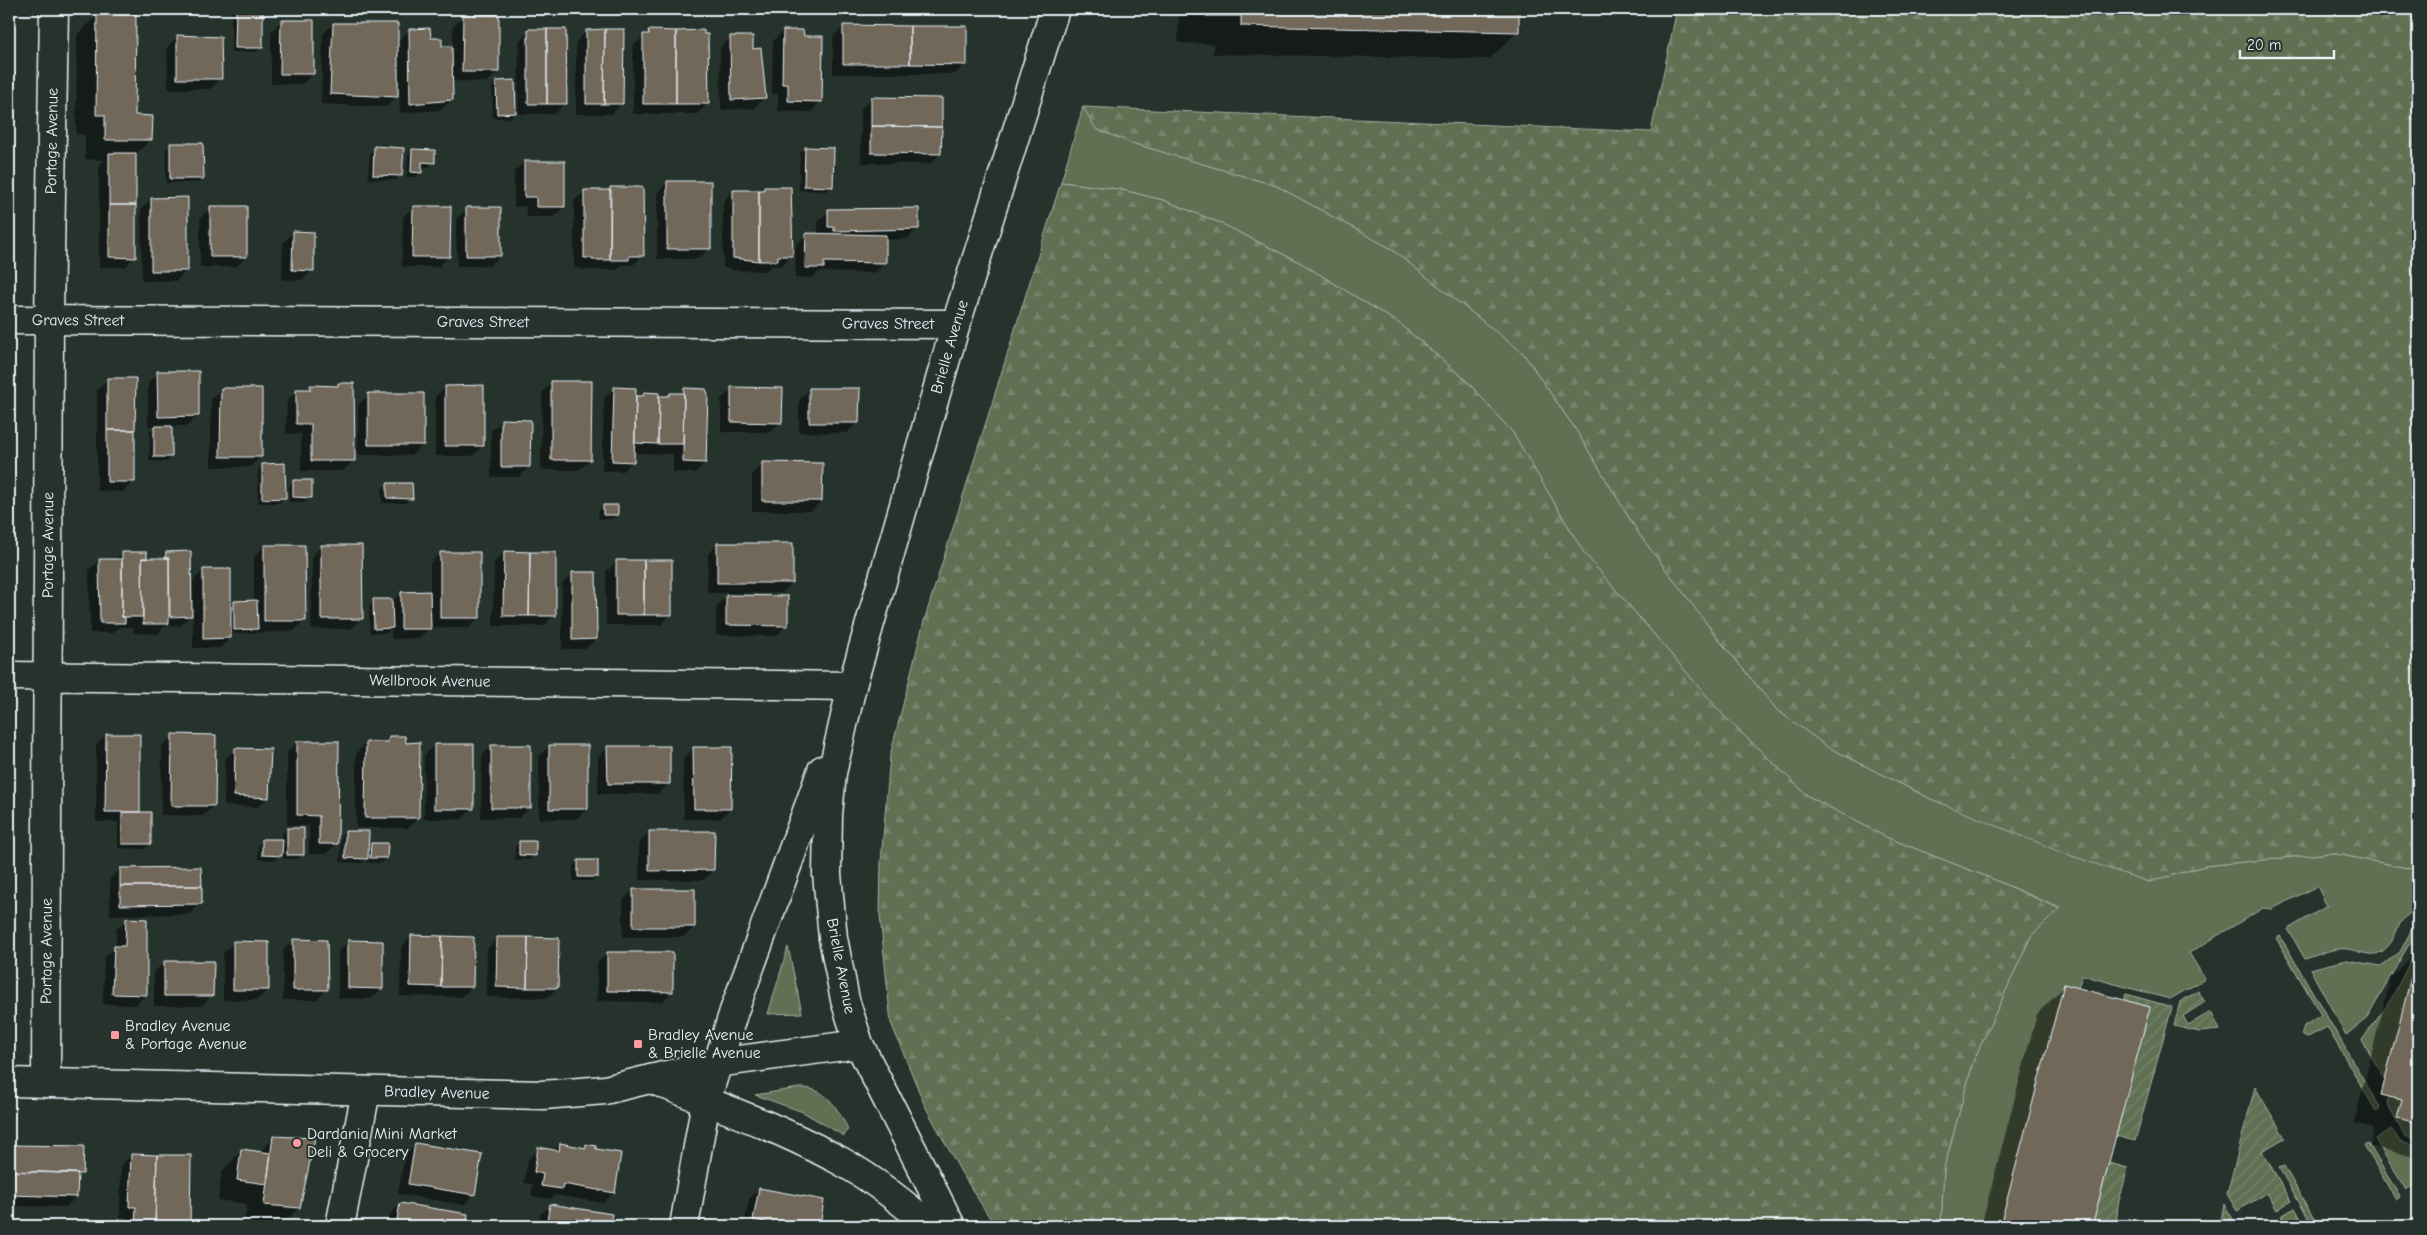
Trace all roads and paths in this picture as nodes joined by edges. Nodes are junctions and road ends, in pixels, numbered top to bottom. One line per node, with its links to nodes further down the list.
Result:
1 (54, 9): 4 (street, Portage Avenue)
2 (1055, 9): 5 (street, Brielle Avenue)
3 (9, 320): 4 (street, Graves Street)
4 (49, 320): 5 (street, Graves Street); 7 (street, Portage Avenue)
5 (956, 324): 8 (street, Brielle Avenue)
6 (9, 676): 7 (street, Wellbrook Avenue)
7 (50, 676): 8 (street, Wellbrook Avenue); 13 (street, Portage Avenue)
8 (852, 686): 9 (street, Brielle Avenue); 10 (street, Brielle Avenue)
9 (859, 1044): 10 (street, Bradley Avenue); 19 (street, Brielle Avenue)
10 (716, 1063): 11 (street, Bradley Avenue); 15 (street, Brielle Avenue)
11 (652, 1079): 14 (street, Bradley Avenue); 15 (street)
12 (9, 1082): 13 (street, Bradley Avenue)
13 (46, 1083): 14 (street, Bradley Avenue)
14 (366, 1091): 16 (street)
15 (706, 1101): 17 (street, Brielle Avenue); 18 (street)
16 (340, 1226)
17 (684, 1226)
18 (930, 1226)
19 (952, 1226)

